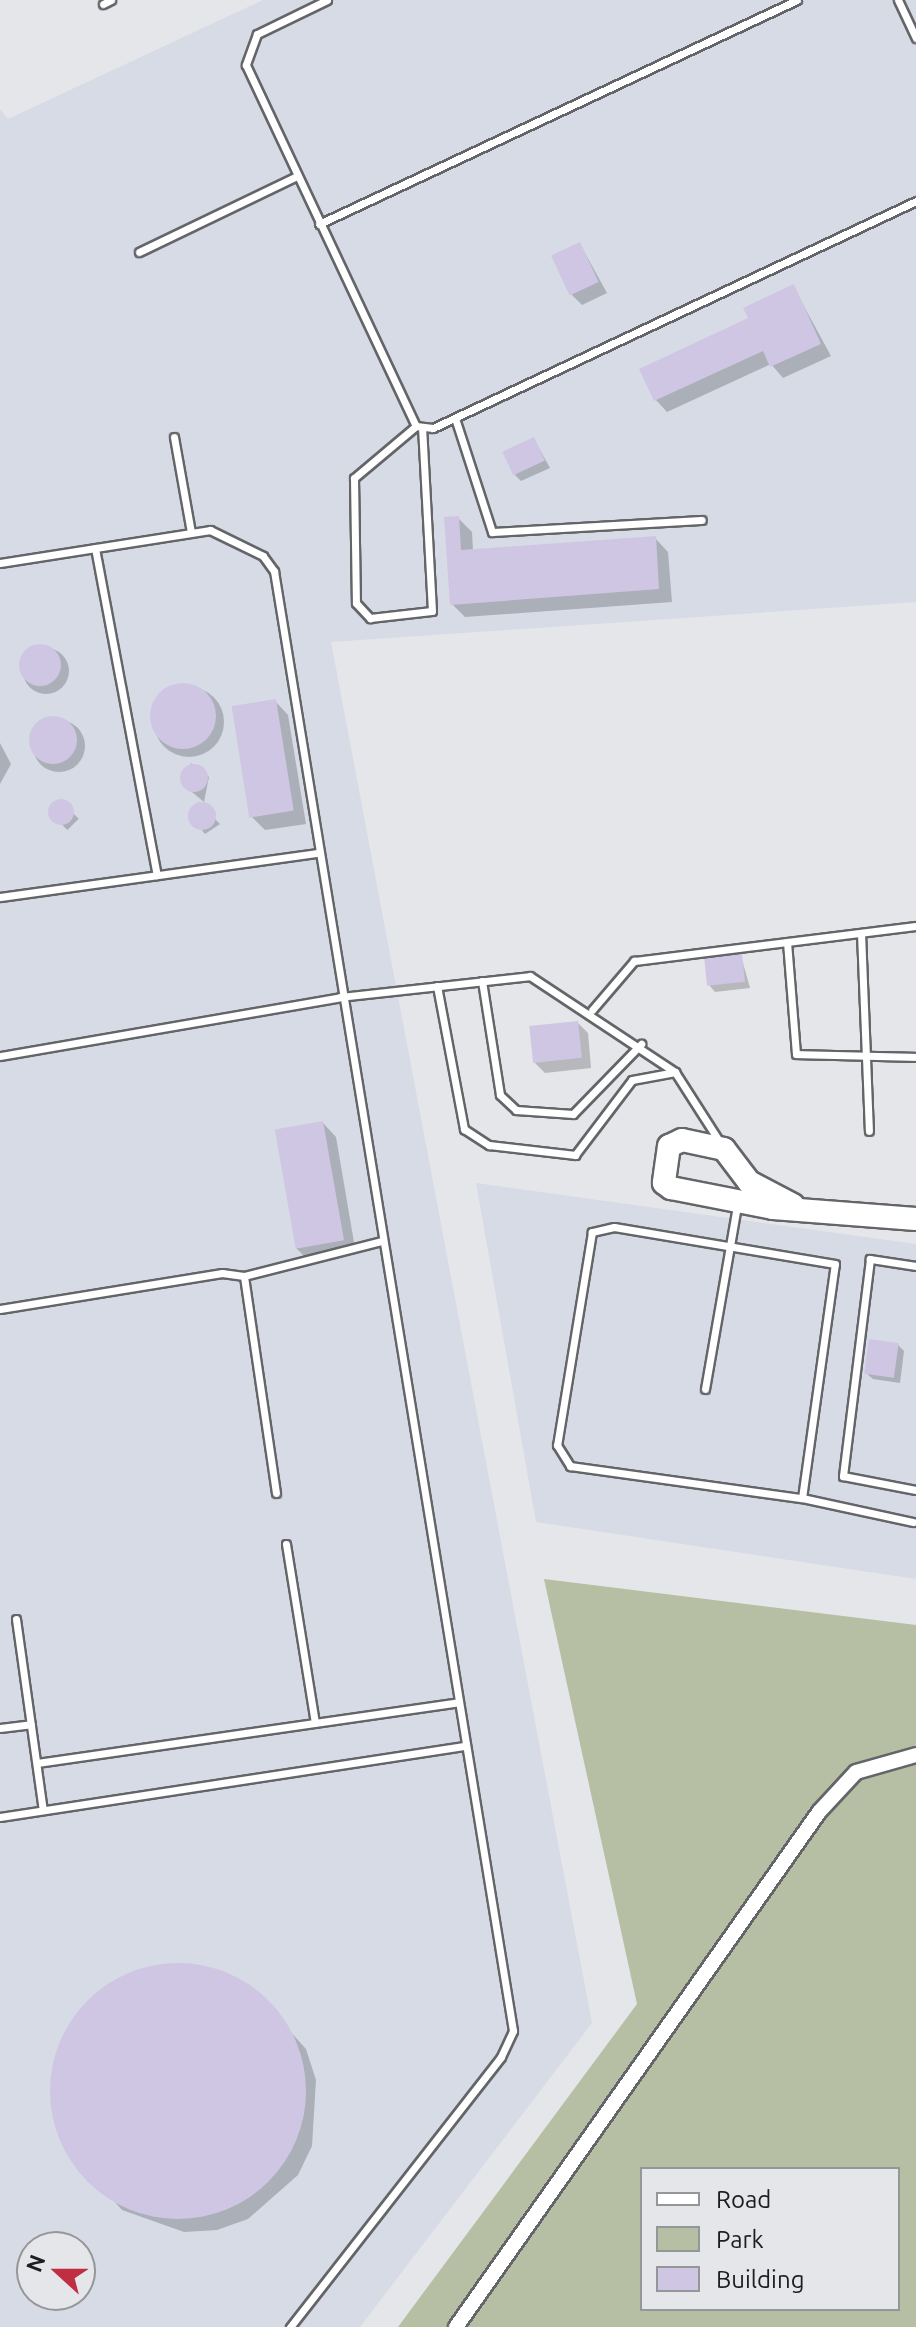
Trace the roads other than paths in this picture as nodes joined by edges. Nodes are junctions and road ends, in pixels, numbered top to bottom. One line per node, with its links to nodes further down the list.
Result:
1 (327, 0): 5 (lane)
2 (797, 0): 7 (lane)
3 (898, 0): 4 (lane)
4 (916, 38)
5 (297, 176): 7 (lane); 8 (lane)
6 (916, 201): 9 (lane)
7 (319, 224): 10 (lane)
8 (139, 252)
9 (455, 418): 10 (lane); 12 (lane)
10 (419, 427): 10 (lane)
11 (174, 437): 13 (lane)
12 (702, 520)
13 (191, 532): 14 (lane); 16 (lane)
14 (95, 548): 15 (lane); 17 (lane)
15 (0, 563)
16 (318, 853): 17 (lane); 24 (lane)
17 (157, 875): 18 (lane)
18 (0, 897)
19 (916, 926): 20 (lane)
20 (861, 933): 21 (lane); 27 (lane)
21 (787, 942): 25 (lane); 27 (lane)
22 (482, 981): 23 (lane); 25 (lane); 26 (lane)
23 (437, 986): 24 (lane); 30 (lane)
24 (340, 997): 28 (lane); 36 (lane)
25 (592, 1010): 26 (lane)
26 (641, 1044): 30 (lane)
27 (866, 1055): 29 (lane); 31 (lane)
28 (0, 1056)
29 (916, 1057)
30 (675, 1072): 32 (lane)
31 (869, 1131)
32 (724, 1149): 33 (street); 34 (street)
33 (737, 1203): 34 (street); 37 (lane)
34 (793, 1205): 35 (street)
35 (916, 1219)
36 (381, 1241): 39 (lane); 48 (lane)
37 (732, 1243): 41 (lane); 44 (lane); 44 (lane)
38 (916, 1266): 42 (lane)
39 (244, 1276): 40 (lane); 43 (lane)
40 (0, 1309)
41 (705, 1389)
42 (916, 1490)
43 (276, 1493)
44 (802, 1498): 45 (lane)
45 (913, 1522)
46 (286, 1544): 49 (lane)
47 (16, 1619): 50 (lane)
48 (459, 1702): 49 (lane); 52 (lane)
49 (315, 1723): 54 (lane)
50 (31, 1724): 51 (lane); 54 (lane)
51 (0, 1728)
52 (466, 1746): 55 (lane); 57 (lane)
53 (916, 1755): 58 (street)
54 (37, 1763): 55 (lane)
55 (43, 1810): 56 (lane)
56 (0, 1817)
57 (290, 2327)
58 (456, 2327)

